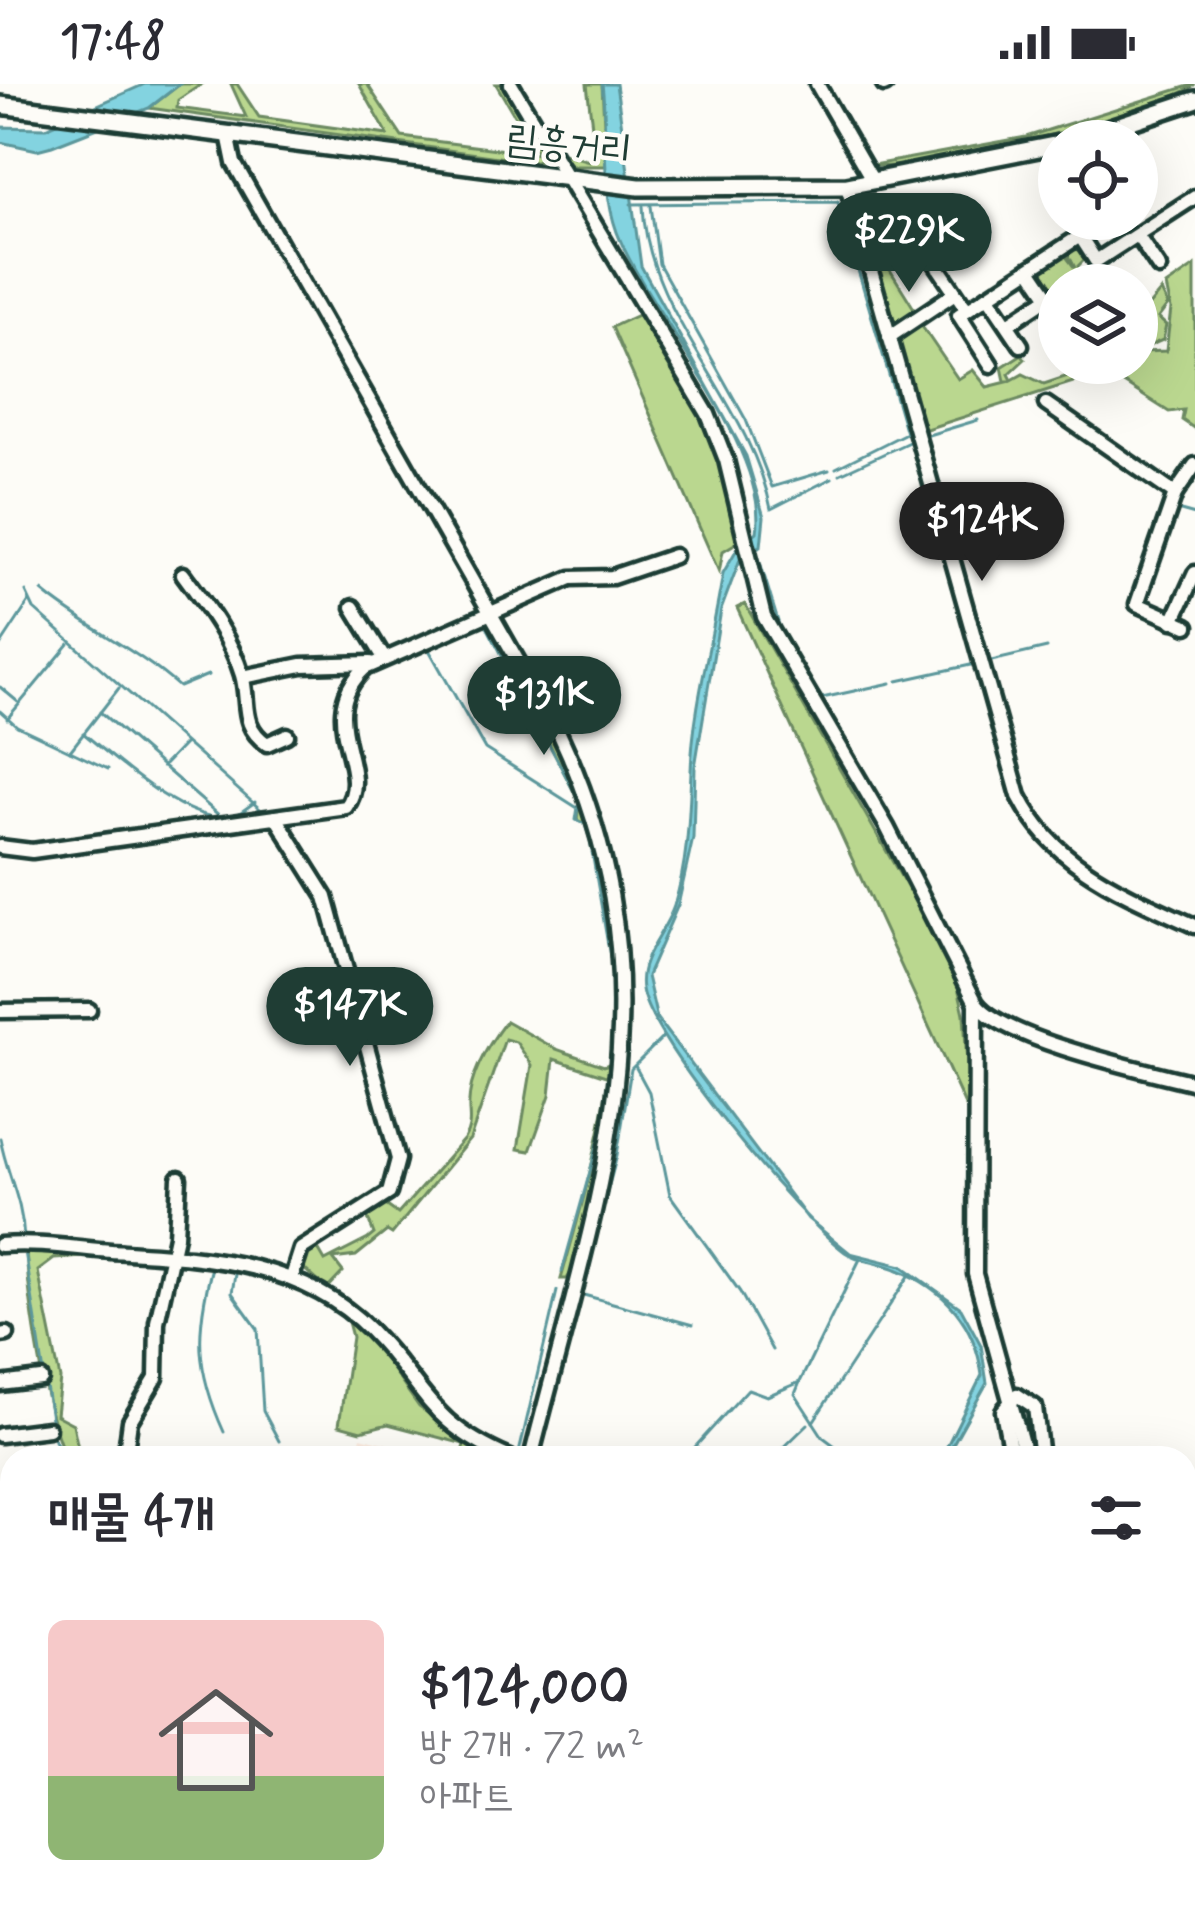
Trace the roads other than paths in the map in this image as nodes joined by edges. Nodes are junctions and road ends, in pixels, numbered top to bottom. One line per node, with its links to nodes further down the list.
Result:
1 (511, 84): 8 (street)
2 (817, 84): 9 (street)
3 (1195, 100): 5 (main road)
4 (0, 104): 6 (main road, 림흥거리)
5 (1135, 120)
6 (228, 134): 8 (main road, 림흥거리); 34 (street)
7 (1038, 148): 9 (main road, 림흥거리)
8 (571, 182): 10 (main road, 림흥거리); 41 (street)
9 (873, 182): 10 (main road, 림흥거리)
10 (847, 185): 24 (street)
11 (1195, 196): 12 (street)
12 (1158, 221)
13 (1073, 240): 18 (street)
14 (1082, 240): 15 (street)
15 (1129, 240)
16 (1140, 240): 19 (street)
17 (934, 262): 20 (street)
18 (1030, 268): 21 (street); 23 (street)
19 (1159, 268)
20 (956, 292): 22 (street); 24 (street)
21 (988, 296): 22 (street); 23 (street)
22 (967, 310): 26 (street)
23 (1008, 324): 25 (street)
24 (889, 337): 40 (street)
25 (1022, 346)
26 (991, 365)
27 (1046, 404): 29 (street)
28 (1195, 465): 29 (street)
29 (1175, 494): 31 (street)
30 (674, 556): 34 (street)
31 (1195, 573)
32 (183, 574): 36 (street)
33 (353, 607): 35 (street)
34 (491, 613): 35 (street); 56 (street)
35 (378, 660): 36 (street); 38 (street)
36 (243, 677): 37 (street)
37 (287, 735)
38 (277, 819): 39 (street); 48 (street)
39 (0, 847)
40 (1195, 926)
41 (976, 1003): 44 (street); 51 (street)
42 (88, 1010): 43 (street)
43 (0, 1011)
44 (1195, 1083)
45 (179, 1178): 47 (street)
46 (0, 1245): 47 (street)
47 (171, 1254): 48 (street); 54 (street)
48 (292, 1277): 55 (street)
49 (41, 1379): 50 (street)
50 (0, 1384)
51 (1010, 1399): 57 (street); 58 (street); 59 (street)
52 (48, 1429): 53 (street)
53 (0, 1435)
54 (126, 1446)
55 (485, 1446)
56 (534, 1446)
57 (1009, 1446)
58 (1023, 1446)
59 (1040, 1446)

